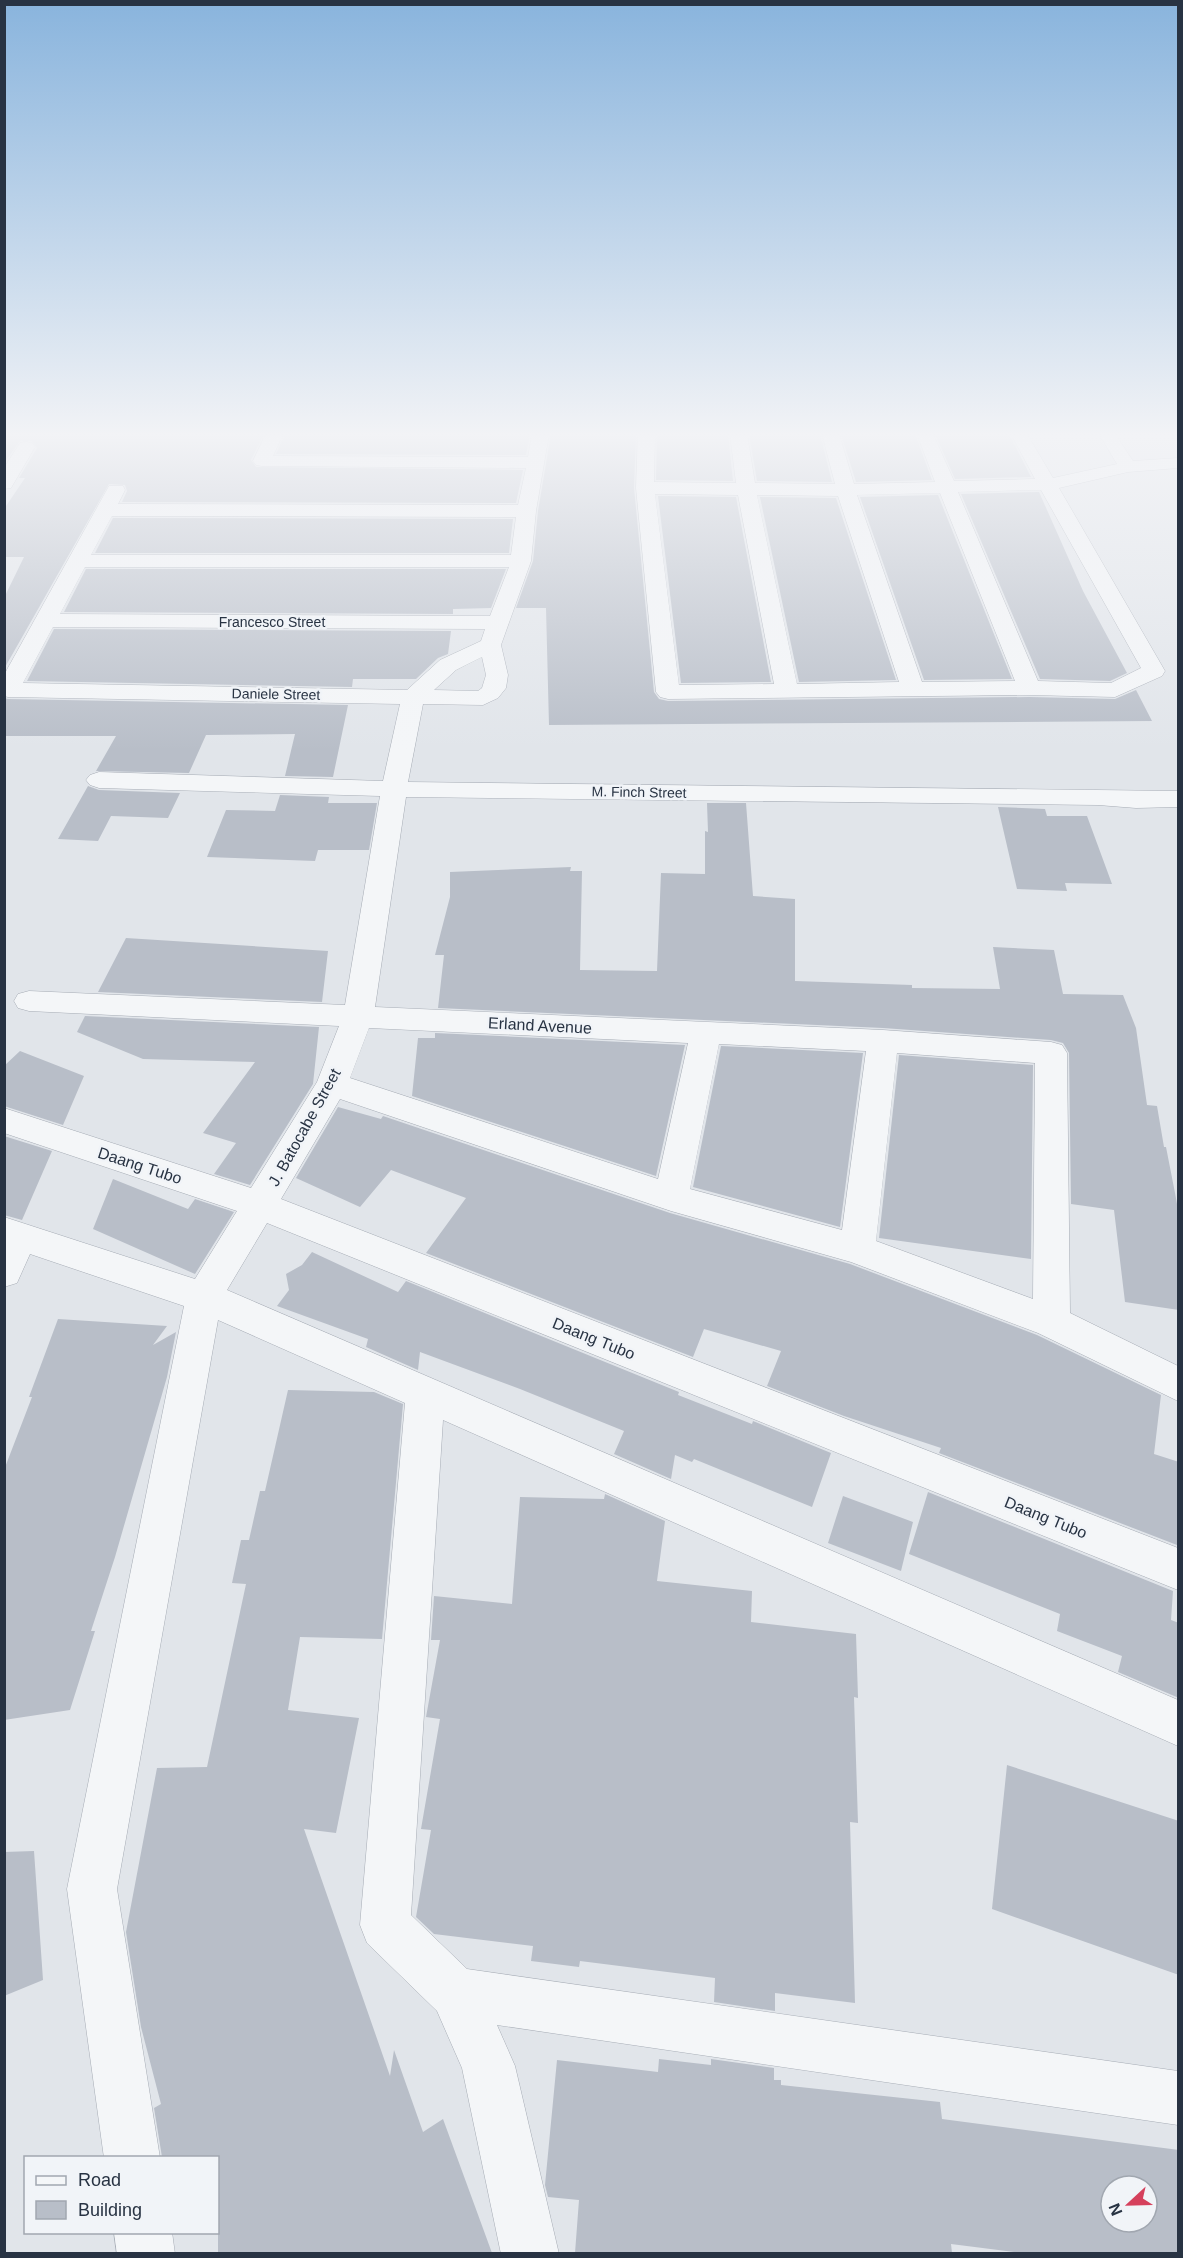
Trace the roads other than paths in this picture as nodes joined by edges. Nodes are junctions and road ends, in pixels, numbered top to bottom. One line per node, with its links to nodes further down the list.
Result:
1 (89, 539): 8 (street)
2 (523, 539): 9 (street)
3 (651, 539): 14 (street)
4 (756, 539): 14 (street)
5 (863, 539): 15 (street)
6 (968, 539): 13 (street)
7 (1081, 539): 13 (street)
8 (77, 561): 9 (street); 10 (street)
9 (520, 561): 11 (street)
10 (45, 620): 11 (street, Francesco Street); 16 (street, Daniele Street)
11 (498, 623): 12 (street)
12 (490, 645): 16 (street); 16 (street, Daniele Street)
13 (1029, 688): 15 (street)
14 (787, 690): 15 (street)
15 (914, 691)
16 (412, 701): 18 (street, J. Batocabe Street)
17 (99, 780): 18 (street, M. Finch Street)
18 (394, 789): 19 (street, M. Finch Street); 21 (street, J. Batocabe Street)
19 (1179, 799)
20 (29, 1001): 21 (street, Erland Avenue)
21 (358, 1017): 22 (street, Erland Avenue); 24 (street, J. Batocabe Street)
22 (706, 1033): 23 (street, Erland Avenue); 26 (street)
23 (883, 1041): 29 (street); 32 (street, Erland Avenue)
24 (332, 1084): 26 (street); 27 (street, J. Batocabe Street)
25 (4, 1120): 27 (street, Daang Tubo)
26 (671, 1197): 29 (street)
27 (260, 1205): 31 (street, J. Batocabe Street); 35 (street, Daang Tubo)
28 (12, 1233): 30 (street); 31 (street)
29 (857, 1249): 32 (street)
30 (4, 1272)
31 (204, 1297): 34 (street); 39 (street, J. Batocabe Street)
32 (1051, 1322): 33 (street)
33 (1179, 1384)
34 (425, 1393): 36 (street); 37 (street)
35 (1179, 1569)
36 (1179, 1723)
37 (455, 1994): 38 (street); 42 (street)
38 (1179, 2098)
39 (132, 2156)
40 (143, 2234): 41 (street)
41 (146, 2253)
42 (530, 2253)

